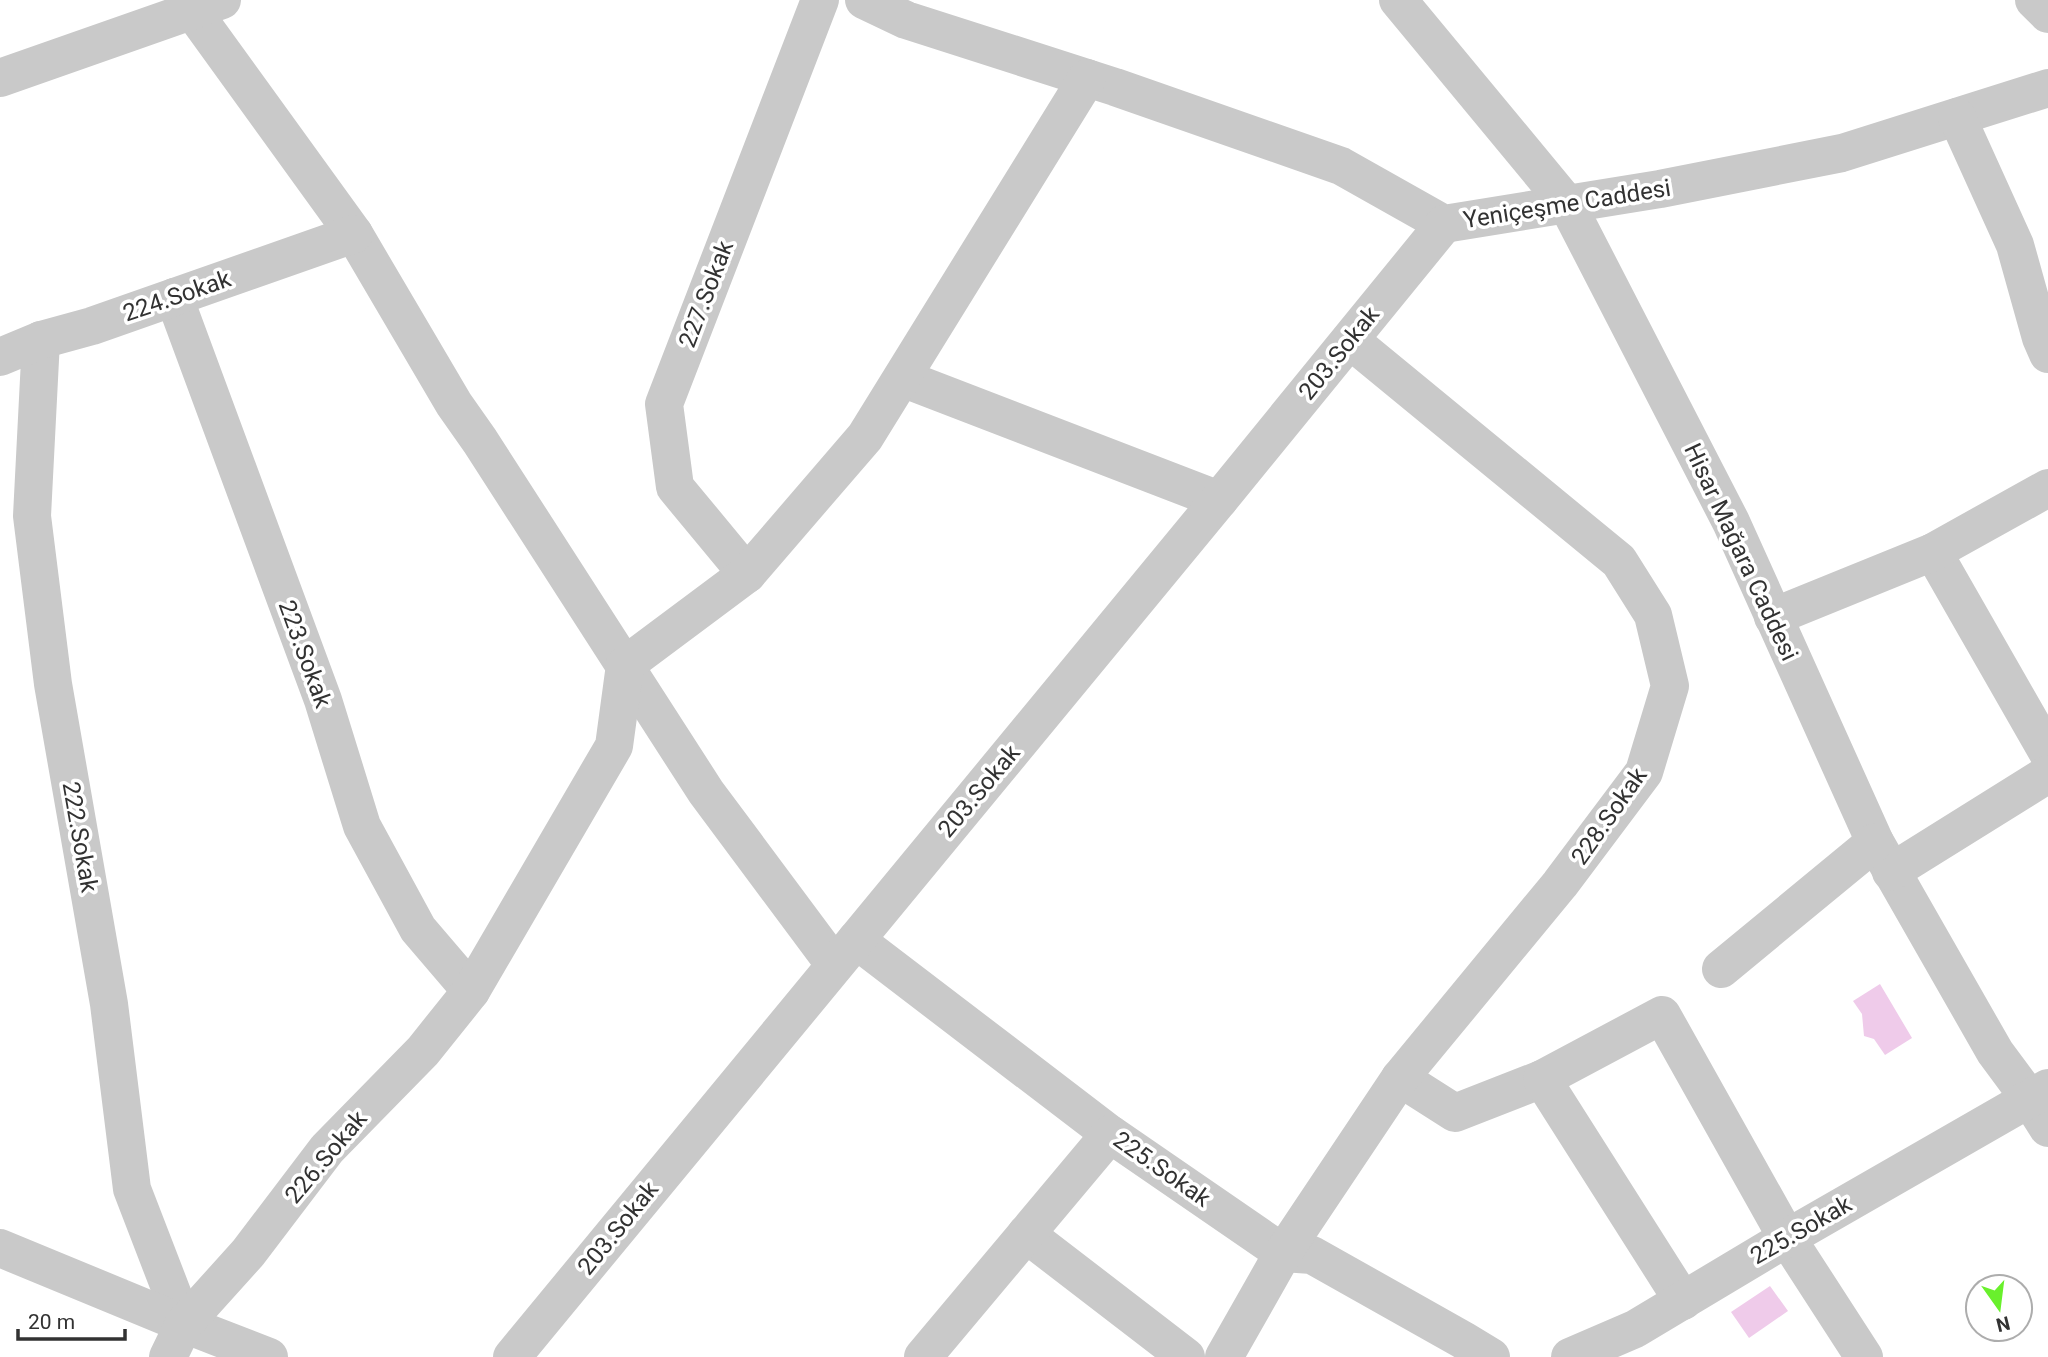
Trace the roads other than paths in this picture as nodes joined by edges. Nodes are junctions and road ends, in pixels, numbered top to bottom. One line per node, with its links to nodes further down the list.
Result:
1 (820, 0): 24 (street, 227.Sokak)
2 (864, 0): 8 (street, Yeniçeşme Caddesi)
3 (1398, 0): 11 (street, Hisar Mağara Caddesi)
4 (2034, 0): 6 (street)
5 (207, 5): 7 (street); 13 (street, 225.Sokak)
6 (2048, 14)
7 (0, 78)
8 (1087, 78): 12 (street, Yeniçeşme Caddesi); 20 (street)
9 (2048, 88): 10 (street, Yeniçeşme Caddesi)
10 (1957, 117): 11 (street, Yeniçeşme Caddesi); 14 (street)
11 (1567, 205): 12 (street, Yeniçeşme Caddesi); 25 (street, Hisar Mağara Caddesi)
12 (1444, 224): 17 (street, 203.Sokak)
13 (354, 234): 15 (street, 224.Sokak); 26 (street, 225.Sokak)
14 (2032, 242): 18 (street)
15 (174, 297): 16 (street, 224.Sokak); 32 (street, 223.Sokak)
16 (41, 340): 19 (street, 224.Sokak); 42 (street, 222.Sokak)
17 (1350, 340): 22 (street, 203.Sokak); 33 (street, 228.Sokak)
18 (2048, 354)
19 (0, 356)
20 (902, 378): 22 (street); 24 (street)
21 (2048, 488): 23 (street)
22 (1219, 500): 30 (street, 203.Sokak)
23 (1933, 552): 25 (street); 27 (street)
24 (747, 574): 26 (street)
25 (1773, 617): 29 (street, Hisar Mağara Caddesi)
26 (625, 665): 30 (street, 225.Sokak); 32 (street, 226.Sokak)
27 (2048, 753)
28 (2048, 774): 29 (street)
29 (1883, 857): 31 (street); 35 (street, Hisar Mağara Caddesi)
30 (845, 952): 36 (street, 225.Sokak); 44 (street, 203.Sokak)
31 (1721, 968)
32 (471, 991): 42 (street, 226.Sokak)
33 (1401, 1078): 34 (street); 40 (street, 228.Sokak)
34 (1542, 1079): 38 (street); 41 (street)
35 (2042, 1105): 38 (street, 225.Sokak)
36 (1110, 1134): 37 (street); 40 (street, 225.Sokak)
37 (1026, 1234): 45 (street); 46 (street)
38 (1787, 1238): 41 (street, 225.Sokak); 50 (street)
39 (0, 1248): 42 (street)
40 (1283, 1253): 47 (street, 228.Sokak); 48 (street, 225.Sokak)
41 (1683, 1301): 49 (street, 225.Sokak)
42 (176, 1341): 43 (street)
43 (269, 1357)
44 (512, 1357)
45 (923, 1357)
46 (1186, 1357)
47 (1224, 1357)
48 (1491, 1357)
49 (1570, 1357)
50 (1864, 1357)

